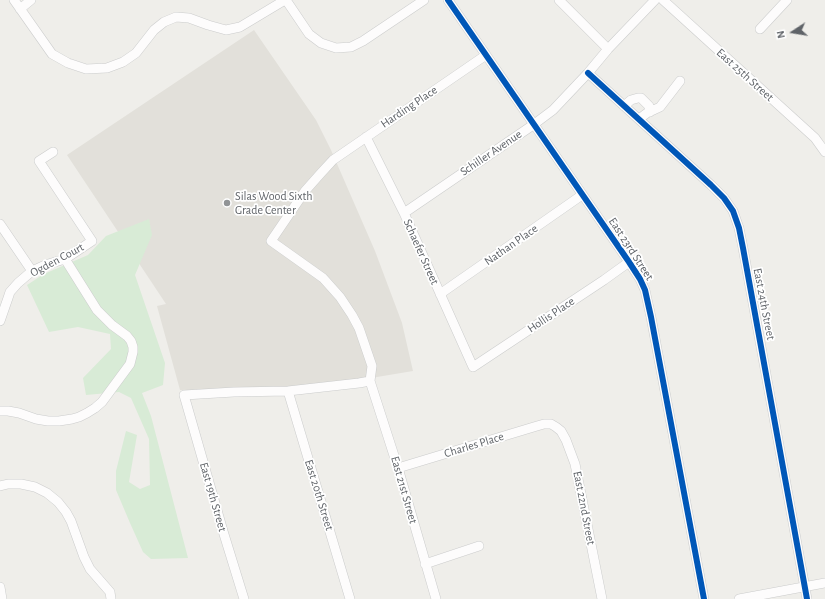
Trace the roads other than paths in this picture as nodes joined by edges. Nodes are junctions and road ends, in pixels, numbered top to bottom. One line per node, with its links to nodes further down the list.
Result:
1 (14, 0): 10 (street)
2 (31, 0): 10 (street)
3 (286, 0): 4 (street); 10 (street)
4 (424, 0)
5 (448, 0): 13 (street, East 23rd Street)
6 (559, 0): 12 (street)
7 (655, 0): 12 (street, Schiller Avenue)
8 (663, 0): 22 (street, East 25th Street)
9 (787, 0): 11 (street)
10 (20, 9)
11 (760, 29)
12 (608, 49): 14 (street, Schiller Avenue)
13 (486, 55): 19 (street, East 23rd Street); 20 (street, Harding Place)
14 (588, 73): 16 (street, East 24th Street); 19 (street, Schiller Avenue)
15 (680, 81): 17 (street)
16 (624, 106): 17 (street); 18 (street, East 24th Street)
17 (650, 112): 18 (street)
18 (639, 119): 42 (street, East 24th Street)
19 (533, 125): 24 (street, East 23rd Street); 25 (street, Schiller Avenue)
20 (366, 138): 23 (street, Harding Place); 25 (street, Schaefer Street)
21 (53, 152): 27 (street, Ogden Court)
22 (825, 152)
23 (334, 160): 33 (street, East 21st Street)
24 (582, 195): 28 (street, East 23rd Street); 30 (street, Nathan Place)
25 (404, 213): 30 (street, Schaefer Street)
26 (0, 224): 29 (street)
27 (64, 258): 29 (street, Ogden Court); 35 (street)
28 (628, 262): 32 (street, Hollis Place); 50 (street, East 23rd Street)
29 (32, 271): 31 (street, Ogden Court)
30 (440, 294): 32 (street, Schaefer Street)
31 (0, 322)
32 (473, 367)
33 (370, 380): 34 (street); 37 (street, East 21st Street)
34 (288, 391): 46 (street, East 19th Street); 47 (street, East 20th Street)
35 (0, 411)
36 (551, 424): 37 (street, Charles Place); 49 (street, East 22nd Street)
37 (398, 468): 40 (street, East 21st Street)
38 (0, 486): 45 (street)
39 (478, 546): 40 (street)
40 (425, 564): 48 (street, East 21st Street)
41 (825, 583): 42 (street)
42 (804, 586): 51 (street); 52 (street, East 24th Street)
43 (0, 587): 44 (street)
44 (2, 599)
45 (111, 599)
46 (244, 599)
47 (350, 599)
48 (436, 599)
49 (602, 599)
50 (704, 599)
51 (739, 599)
52 (807, 599)

